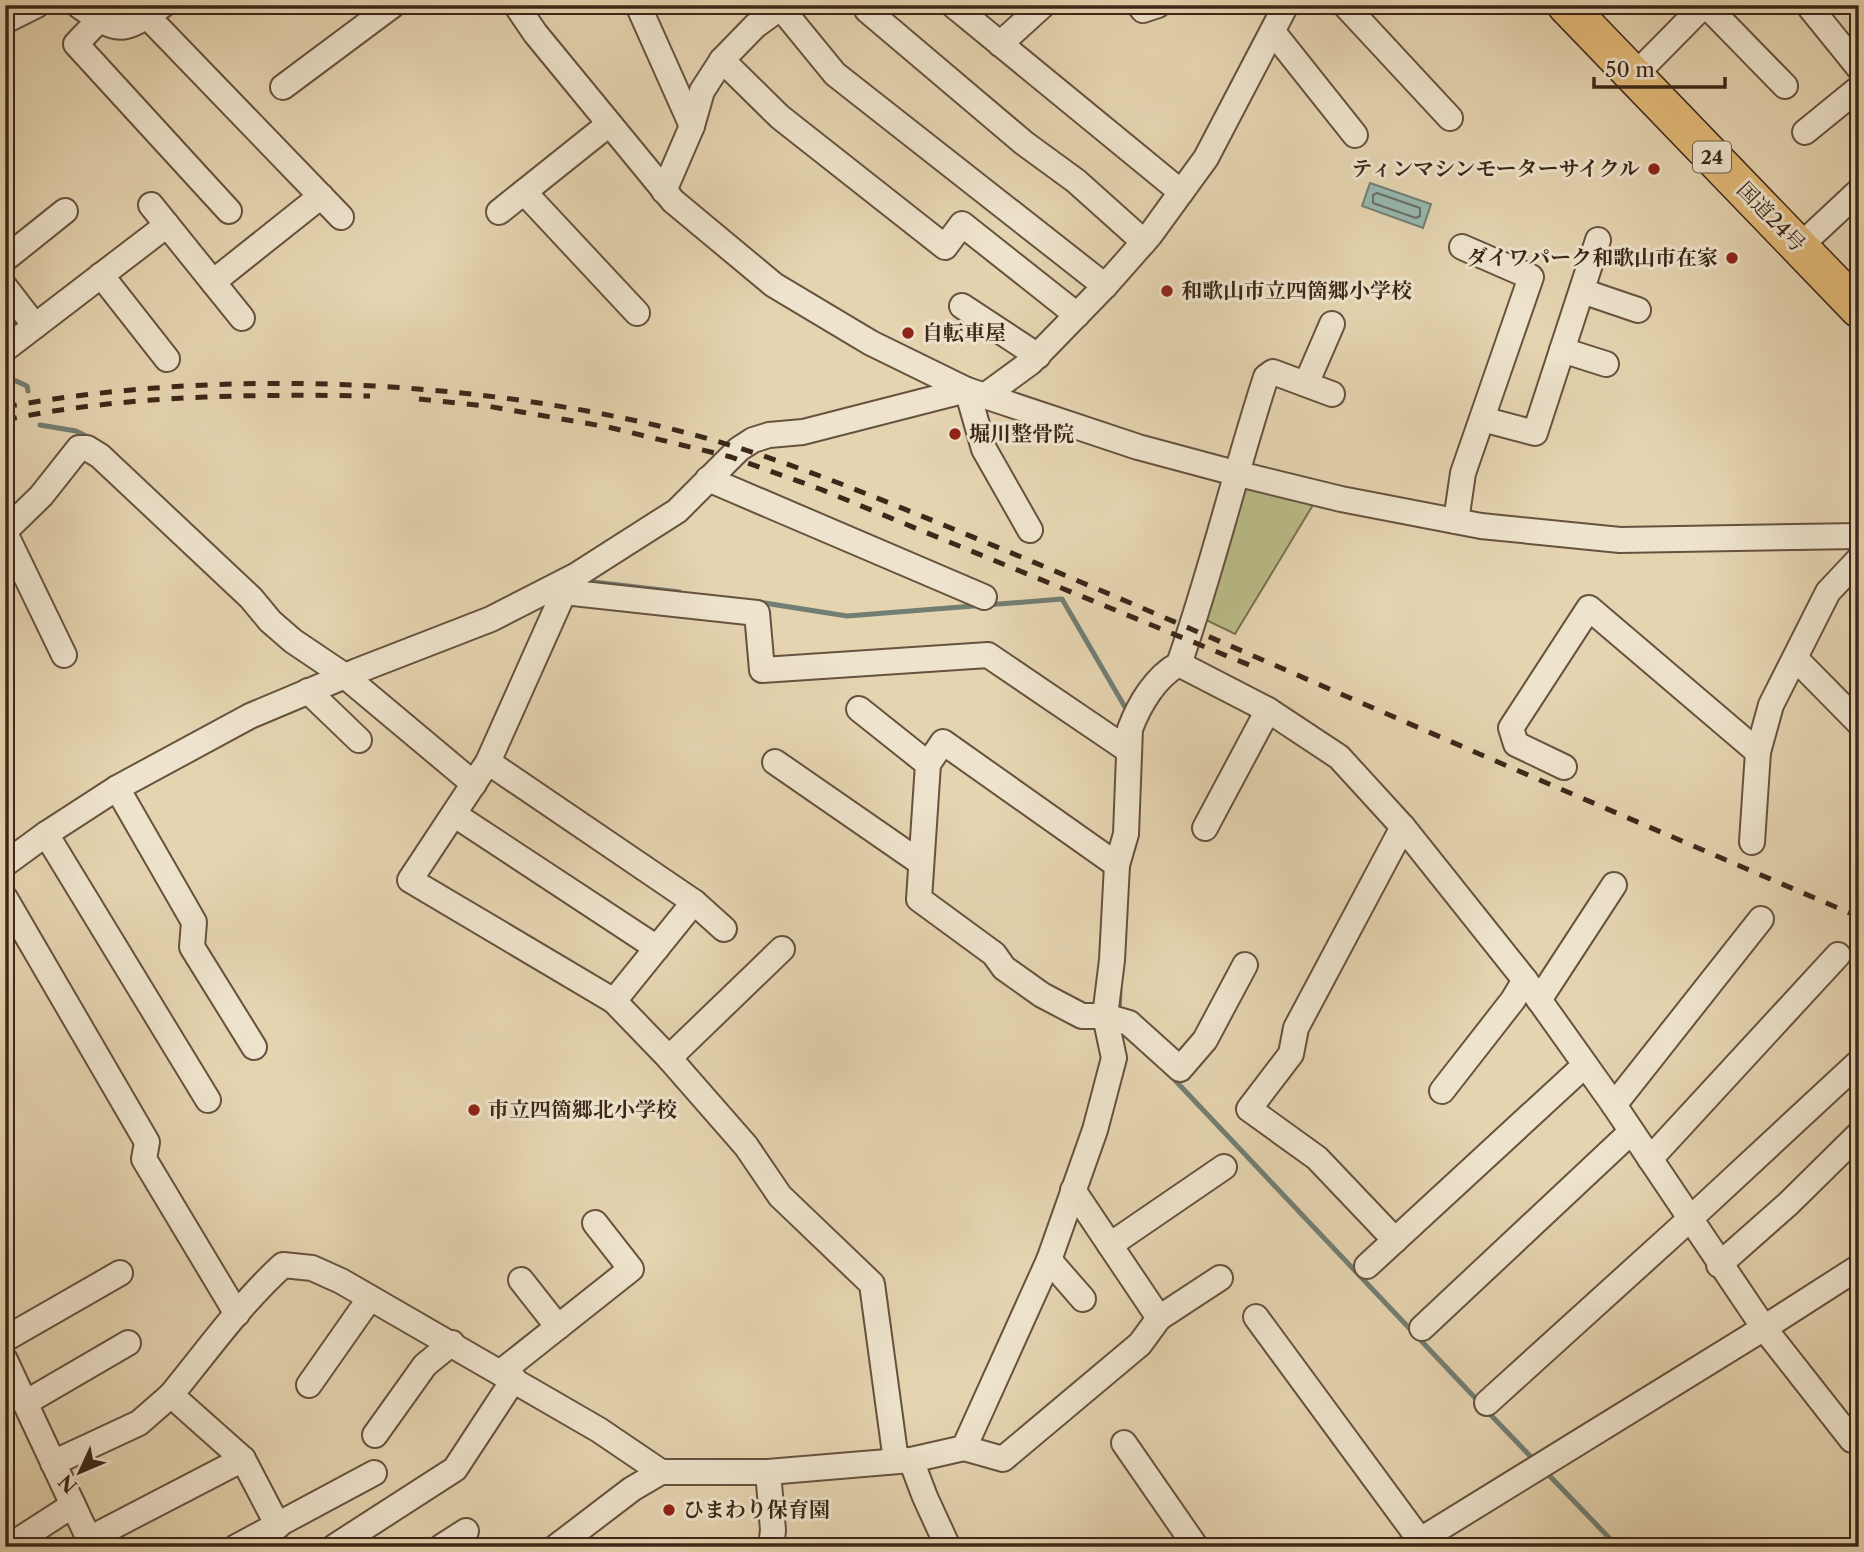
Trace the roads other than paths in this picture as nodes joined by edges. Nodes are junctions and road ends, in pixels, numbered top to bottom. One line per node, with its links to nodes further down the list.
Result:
1 (37, 5): 20 (street)
2 (78, 5): 19 (street)
3 (393, 5): 27 (street)
4 (516, 5): 30 (street)
5 (638, 5): 31 (street)
6 (869, 5): 46 (street)
7 (953, 5): 22 (street)
8 (1043, 5): 22 (street)
9 (1139, 5): 10 (street)
10 (1158, 5)
11 (1286, 5): 21 (street)
12 (1345, 5): 29 (street)
13 (1566, 5): 25 (highway, 国道24号 / 24)
14 (1705, 5): 25 (street); 26 (street)
15 (1808, 5): 24 (street)
16 (783, 6): 18 (street); 52 (street)
17 (155, 11): 19 (street); 38 (street)
18 (751, 15): 23 (street)
19 (99, 20): 41 (street)
20 (5, 22)
21 (1273, 32): 33 (street); 37 (street)
22 (1000, 44): 37 (street)
23 (722, 60): 31 (street); 59 (street)
24 (1859, 68)
25 (1634, 76): 48 (highway, 国道24号 / 24)
26 (1784, 86)
27 (283, 87)
28 (1859, 88): 32 (street)
29 (1450, 118)
30 (609, 124): 34 (street); 36 (street)
31 (692, 126): 34 (street)
32 (1805, 132)
33 (1355, 135)
34 (664, 191): 69 (street)
35 (1859, 191): 48 (street)
36 (524, 192): 42 (street); 58 (street)
37 (1181, 192): 46 (street)
38 (321, 196): 43 (street); 51 (street)
39 (150, 205): 44 (street)
40 (65, 211): 49 (street)
41 (229, 211)
42 (499, 212)
43 (341, 217)
44 (167, 226): 50 (street); 51 (street)
45 (1598, 240): 54 (street)
46 (1144, 242): 52 (street)
47 (1462, 247): 71 (street)
48 (1799, 247): 56 (highway, 国道24号 / 24)
49 (5, 259)
50 (102, 275): 62 (street); 66 (street)
51 (212, 282): 60 (street)
52 (1105, 286): 59 (street)
53 (5, 287): 62 (street)
54 (1581, 291): 57 (street); 64 (street)
55 (962, 306): 65 (street)
56 (1859, 309)
57 (1638, 310)
58 (637, 313)
59 (1077, 315): 65 (street)
60 (242, 318)
61 (1332, 324): 68 (street)
62 (35, 326): 63 (street)
63 (5, 349)
64 (1562, 350): 67 (street); 71 (street)
65 (1038, 356): 69 (street)
66 (167, 359)
67 (1606, 364)
68 (1306, 384): 70 (street); 73 (street)
69 (976, 393): 73 (street); 74 (street); 76 (street)
70 (1332, 394)
71 (1479, 426): 72 (street); 75 (street)
72 (1551, 449)
73 (1235, 473): 75 (street); 84 (street)
74 (708, 480): 80 (street); 81 (street)
75 (1456, 521): 78 (street)
76 (1030, 530)
77 (5, 532): 82 (street); 85 (street)
78 (1859, 536)
79 (1859, 559): 83 (street)
80 (567, 584): 85 (street); 90 (street); 93 (street)
81 (984, 597)
82 (64, 655)
83 (1796, 659): 89 (street); 92 (street)
84 (1179, 664): 88 (street); 90 (street)
85 (345, 676): 86 (street); 97 (street)
86 (308, 691): 91 (street); 98 (street)
87 (859, 709): 95 (street)
88 (1268, 710): 100 (street); 101 (street)
89 (1859, 723)
90 (1131, 732): 106 (street)
91 (359, 740)
92 (1758, 752): 96 (street); 103 (street)
93 (488, 762): 97 (street); 109 (street)
94 (775, 762): 105 (street)
95 (928, 764): 105 (street); 106 (street)
96 (1564, 767)
97 (474, 784): 99 (street)
98 (117, 788): 102 (street); 120 (street)
99 (455, 815): 112 (street); 118 (street)
100 (1404, 827): 116 (street); 134 (street)
101 (1205, 828)
102 (46, 834): 104 (street); 125 (street)
103 (1752, 842)
104 (5, 863)
105 (922, 863): 119 (street)
106 (1117, 865): 119 (street)
107 (1614, 885): 117 (street)
108 (5, 898): 145 (street)
109 (694, 902): 111 (street); 112 (street)
110 (1761, 919): 126 (street)
111 (724, 929)
112 (657, 948): 118 (street)
113 (782, 949): 121 (street)
114 (1838, 956): 129 (street)
115 (1245, 965): 119 (street)
116 (1525, 980): 117 (street); 124 (street)
117 (1539, 1000): 123 (street)
118 (614, 1001): 121 (street)
119 (1114, 1018): 131 (street)
120 (254, 1047)
121 (669, 1058): 165 (street)
122 (1859, 1062): 132 (street)
123 (1585, 1065): 126 (street); 134 (street)
124 (1441, 1091)
125 (208, 1100)
126 (1614, 1105): 127 (street)
127 (1631, 1132): 129 (street); 149 (street)
128 (1859, 1134): 137 (street)
129 (1650, 1159): 132 (street)
130 (1224, 1167): 135 (street)
131 (1073, 1190): 135 (street); 136 (street)
132 (1691, 1219): 137 (street); 159 (street)
133 (595, 1223): 148 (street)
134 (1395, 1240): 138 (street)
135 (1110, 1245): 147 (street)
136 (1049, 1260): 144 (street); 163 (street)
137 (1719, 1265): 150 (street)
138 (1367, 1266)
139 (1859, 1267): 150 (street)
140 (120, 1273): 151 (street)
141 (1220, 1278): 147 (street)
142 (521, 1280): 148 (street)
143 (370, 1298): 145 (street); 153 (street); 156 (street)
144 (1083, 1299)
145 (237, 1314): 157 (street)
146 (1256, 1317): 173 (street)
147 (1159, 1318): 163 (street)
148 (558, 1327): 155 (street)
149 (1422, 1328)
150 (1764, 1328): 161 (street); 173 (street)
151 (5, 1339)
152 (128, 1343): 158 (street)
153 (453, 1343): 155 (street); 160 (street)
154 (5, 1360): 158 (street)
155 (508, 1376): 167 (street); 176 (street)
156 (309, 1385)
157 (171, 1395): 164 (street); 166 (street)
158 (25, 1403): 166 (street)
159 (1487, 1403)
160 (375, 1435)
161 (1859, 1442)
162 (1124, 1443): 181 (street)
163 (964, 1448): 165 (street)
164 (243, 1459): 170 (street); 171 (street)
165 (904, 1461): 168 (street); 180 (street)
166 (53, 1463): 170 (street)
167 (661, 1472): 168 (street); 178 (street)
168 (768, 1472): 179 (street)
169 (374, 1473): 171 (street)
170 (73, 1505): 174 (street)
171 (278, 1526): 175 (street)
172 (466, 1531): 177 (street)
173 (1414, 1543)
174 (8, 1547)
175 (236, 1547)
176 (334, 1547)
177 (441, 1547)
178 (556, 1547)
179 (771, 1547)
180 (948, 1547)
181 (1196, 1547)

